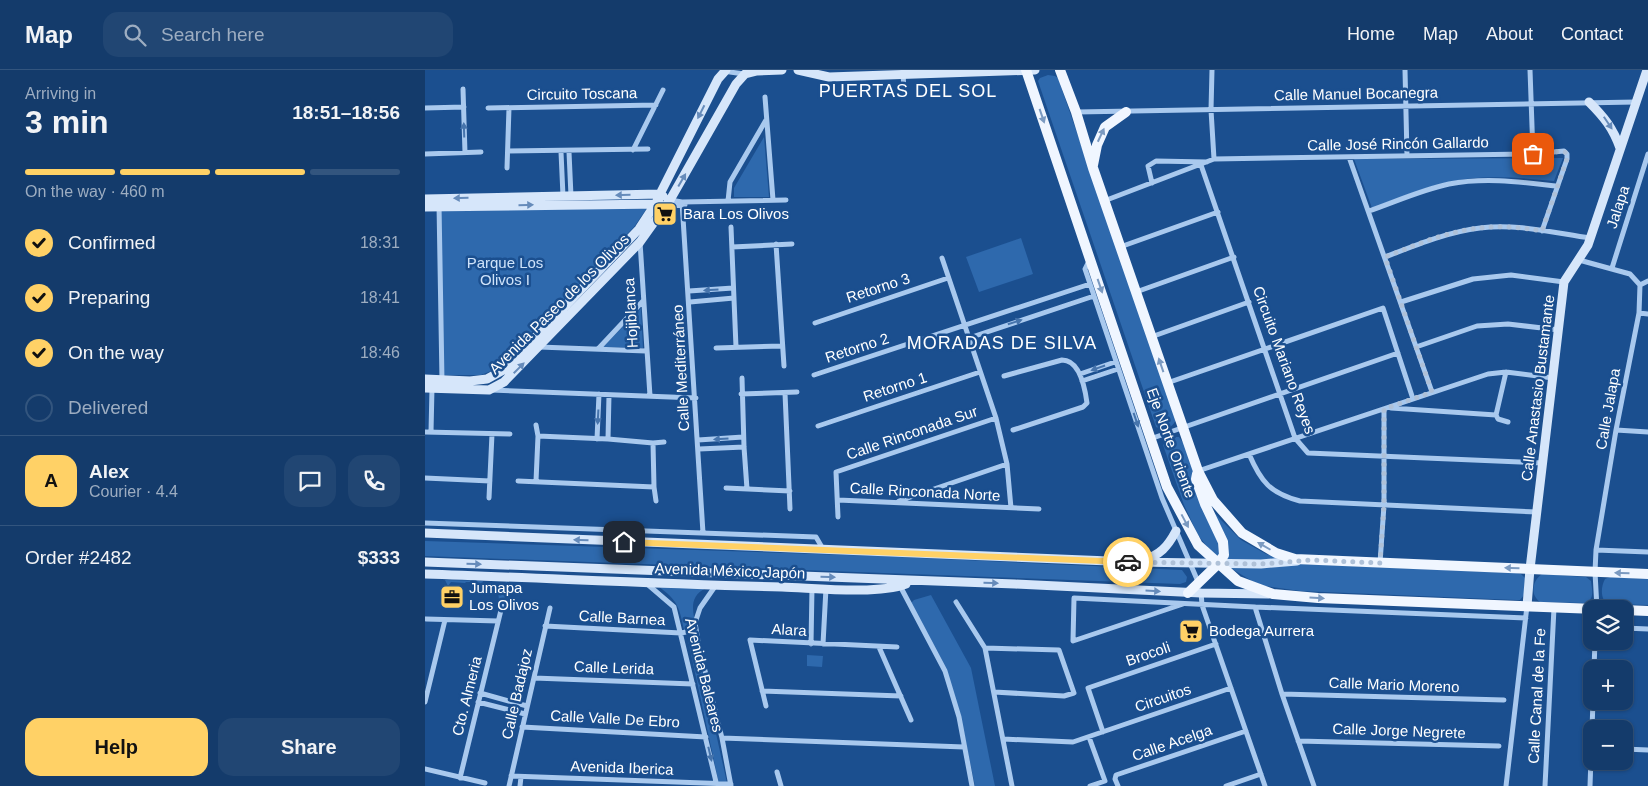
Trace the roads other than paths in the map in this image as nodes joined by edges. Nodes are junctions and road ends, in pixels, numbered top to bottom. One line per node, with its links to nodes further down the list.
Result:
1 (724, 70): 13 (street); 50 (street, Avenida Paseo de los Olivos, one-way to 50)
2 (756, 70): 3 (street); 13 (street)
3 (782, 70)
4 (798, 70): 12 (street)
5 (1026, 70): 6 (street); 12 (street); 76 (main road, Eje Norte Oriente, one-way to 76)
6 (1035, 70)
7 (1060, 70): 28 (main road, Eje Norte Oriente)
8 (1212, 70): 27 (street)
9 (1405, 70): 22 (street)
10 (1530, 70): 20 (street)
11 (1647, 70): 19 (street, Calle Anastasio Bustamante)
12 (903, 72): 16 (street)
13 (745, 74): 59 (street, Avenida Paseo de los Olivos, one-way to 13)
14 (463, 89): 23 (street)
15 (663, 90): 21 (street, Circuito Toscana)
16 (904, 95)
17 (765, 96): 30 (street)
18 (1589, 102): 19 (street, Calle Manuel Bocanegra); 20 (street, Calle Manuel Bocanegra); 31 (street, one-way to 31)
19 (1636, 102): 31 (street, Calle Anastasio Bustamante)
20 (1532, 103): 22 (street, Calle Manuel Bocanegra); 40 (street)
21 (656, 105): 26 (street, Circuito Toscana); 33 (street, Circuito Toscana)
22 (1407, 106): 27 (street, Calle Manuel Bocanegra); 42 (street)
23 (463, 107): 24 (street); 39 (street, one-way to 23)
24 (425, 108)
25 (488, 108): 26 (street, Circuito Toscana)
26 (509, 108): 34 (street, Circuito Toscana)
27 (1211, 110): 29 (street, Calle Manuel Bocanegra); 44 (street)
28 (1076, 112): 29 (street, Calle Manuel Bocanegra); 47 (main road, Eje Norte Oriente)
29 (1125, 112): 47 (main road, one-way to 29)
30 (767, 119): 53 (street); 55 (street)
31 (1620, 148): 67 (street, Calle Anastasio Bustamante)
32 (648, 149): 33 (street)
33 (633, 150): 37 (street)
34 (508, 151): 36 (street); 46 (street, Circuito Toscana)
35 (481, 152): 39 (street)
36 (561, 152): 37 (street); 51 (street)
37 (569, 152): 51 (street)
38 (425, 154): 39 (street)
39 (465, 154)
40 (1533, 154): 42 (street, Calle José Rincón Gallardo); 49 (street, Calle José Rincón Gallardo)
41 (1648, 154): 78 (street, Jalapa)
42 (1407, 156): 43 (street, Calle José Rincón Gallardo)
43 (1349, 157): 44 (street, Calle José Rincón Gallardo); 62 (street)
44 (1211, 160): 45 (street, Calle José Rincón Gallardo); 48 (street, Calle José Rincón Gallardo)
45 (1201, 165): 48 (street, Calle José Rincón Gallardo); 63 (street, Circuito Mariano Reyes)
46 (507, 168)
47 (1093, 168): 56 (main road, Eje Norte Oriente)
48 (1152, 183): 56 (street, Calle José Rincón Gallardo)
49 (1556, 186): 62 (street); 66 (street, Calle José Rincón Gallardo)
50 (659, 194): 51 (street, one-way to 51); 58 (street, Avenida Paseo de los Olivos); 59 (street)
51 (567, 196): 57 (street, one-way to 57)
52 (425, 199): 57 (street)
53 (773, 200): 54 (street); 55 (street)
54 (786, 200)
55 (728, 201): 60 (street)
56 (1104, 201): 72 (main road, Eje Norte Oriente)
57 (439, 203): 58 (street, one-way to 58); 61 (street); 124 (street)
58 (656, 203): 59 (street); 65 (street, Avenida Paseo de los Olivos)
59 (668, 203): 60 (street); 68 (street, Avenida Paseo de los Olivos)
60 (683, 203): 85 (street, Calle Mediterráneo)
61 (425, 207)
62 (1369, 211): 74 (street)
63 (1218, 212): 72 (street); 73 (street, Circuito Mariano Reyes)
64 (731, 227): 71 (street)
65 (639, 229): 68 (street, Hojiblanca); 124 (street, Avenida Paseo de los Olivos)
66 (1542, 231): 67 (street); 74 (street)
67 (1590, 238): 77 (street, Calle Anastasio Bustamante)
68 (640, 242): 89 (street, Hojiblanca); 103 (street, Avenida Paseo de los Olivos)
69 (776, 244): 70 (street); 71 (street); 102 (street)
70 (792, 244)
71 (732, 247): 84 (street)
72 (1120, 247): 86 (main road, Eje Norte Oriente)
73 (1234, 257): 86 (street); 92 (street, Circuito Mariano Reyes)
74 (1385, 257): 93 (street)
75 (942, 258): 79 (street)
76 (1091, 259): 82 (street); 138 (main road, Eje Norte Oriente, one-way to 138)
77 (1579, 260): 78 (street); 81 (street, Calle Anastasio Bustamante)
78 (1612, 268): 83 (street)
79 (948, 278): 97 (street, Retorno 3); 98 (street)
80 (1648, 281): 83 (street)
81 (1564, 282): 93 (street); 99 (street, Calle Anastasio Bustamante)
82 (1090, 284): 87 (street); 91 (street, Retorno 2)
83 (1640, 285): 95 (street, Calle Jalapa)
84 (733, 288): 85 (street, one-way to 85); 88 (street)
85 (689, 291): 90 (street, Calle Mediterráneo)
86 (1136, 292): 100 (main road, Eje Norte Oriente)
87 (1094, 296): 94 (street); 111 (street)
88 (734, 298): 90 (street); 104 (street)
89 (643, 301): 108 (street); 109 (street, Hojiblanca)
90 (690, 302): 135 (street, Calle Mediterráneo)
91 (1039, 302): 94 (street); 98 (street, Retorno 2)
92 (1249, 302): 100 (street); 107 (street, Circuito Mariano Reyes)
93 (1401, 302): 105 (street)
94 (1043, 313): 101 (street, one-way to 94)
95 (1639, 313): 96 (street); 147 (street, Calle Jalapa)
96 (1648, 314)
97 (815, 323)
98 (965, 325): 101 (street); 117 (street, Retorno 2)
99 (1560, 330): 105 (street); 120 (street, Calle Anastasio Bustamante)
100 (1151, 337): 123 (main road, Eje Norte Oriente, one-way to 100)
101 (969, 338): 114 (street)
102 (782, 346): 104 (street); 112 (street)
103 (539, 347): 108 (street); 126 (street, Avenida Paseo de los Olivos, one-way to 103)
104 (736, 347): 106 (street)
105 (1415, 347): 128 (street)
106 (716, 348)
107 (1265, 348): 110 (street); 123 (street); 133 (street, Circuito Mariano Reyes)
108 (598, 349): 109 (street)
109 (646, 351): 134 (street, Hojiblanca)
110 (1398, 353): 133 (street); 136 (street)
111 (1115, 362): 113 (street); 116 (street, one-way to 116)
112 (783, 366)
113 (1118, 369): 122 (street); 137 (street)
114 (980, 372): 141 (street); 144 (street, Retorno 1)
115 (1506, 372): 120 (street); 128 (street); 140 (street)
116 (1080, 374): 118 (street); 122 (street)
117 (814, 375)
118 (1004, 376)
119 (742, 378): 131 (street)
120 (1554, 378): 165 (street, Calle Anastasio Bustamante)
121 (425, 380): 124 (street, Avenida Paseo de los Olivos)
122 (1082, 381): 146 (street)
123 (1167, 383): 145 (main road, Eje Norte Oriente)
124 (442, 384): 125 (street, Avenida Paseo de los Olivos); 126 (street, Avenida Paseo de los Olivos)
125 (428, 388): 148 (street)
126 (489, 390): 130 (street)
127 (797, 392): 129 (street)
128 (1432, 392): 136 (street)
129 (785, 393): 131 (street); 175 (street)
130 (599, 394): 132 (street); 155 (street, one-way to 155)
131 (741, 394): 153 (street)
132 (609, 395): 134 (street); 156 (street)
133 (1281, 395): 145 (street); 154 (street, Circuito Mariano Reyes)
134 (650, 396): 135 (street)
135 (696, 398): 157 (street, Calle Mediterráneo)
136 (1413, 399): 139 (street)
137 (1129, 400): 138 (main road); 158 (street, one-way to 158)
138 (1141, 408): 158 (main road, Eje Norte Oriente)
139 (1386, 409): 140 (street); 154 (street); 164 (street)
140 (1496, 415): 142 (street)
141 (996, 418): 166 (street); 178 (street, Calle Rinconada Sur)
142 (1508, 422)
143 (537, 425): 152 (street)
144 (818, 426)
145 (1183, 428): 158 (street); 167 (main road, Eje Norte Oriente)
146 (1013, 430)
147 (1616, 430): 149 (street); 193 (street, Calle Jalapa)
148 (428, 432): 150 (street)
149 (1648, 432)
150 (492, 434): 151 (street); 169 (street)
151 (510, 434)
152 (538, 436): 155 (street); 171 (street)
153 (743, 437): 157 (street, one-way to 157); 161 (street)
154 (1295, 438): 163 (street); 164 (street, Circuito Mariano Reyes)
155 (597, 439): 156 (street)
156 (608, 439): 160 (street)
157 (698, 440): 162 (street, Calle Mediterráneo)
158 (1147, 440): 177 (street); 181 (main road, Eje Norte Oriente)
159 (664, 442): 160 (street)
160 (653, 443): 172 (street)
161 (744, 447): 162 (street); 174 (street)
162 (699, 449): 191 (street, Calle Mediterráneo)
163 (1249, 454): 167 (street); 182 (street)
164 (1385, 456): 165 (street, Circuito Mariano Reyes); 182 (street)
165 (1543, 463): 186 (street, Calle Anastasio Bustamante)
166 (1007, 464): 180 (street); 183 (street)
167 (1198, 471): 195 (main road, Eje Norte Oriente, one-way to 167); 200 (main road)
168 (425, 478): 169 (street)
169 (490, 481): 176 (street)
170 (518, 481): 171 (street)
171 (537, 481): 172 (street)
172 (654, 487): 179 (street)
173 (726, 488): 174 (street)
174 (747, 489): 175 (street)
175 (790, 491): 184 (street)
176 (489, 498)
177 (1162, 498): 181 (main road); 189 (street)
178 (837, 500): 180 (street, Calle Rinconada Norte); 187 (street)
179 (655, 501)
180 (894, 503): 183 (street, Calle Rinconada Norte)
181 (1176, 504): 200 (main road, Eje Norte Oriente, one-way to 200)
182 (1384, 505): 186 (street); 198 (street)
183 (1011, 508): 185 (street, Calle Rinconada Norte)
184 (790, 509)
185 (1039, 510)
186 (1537, 512): 202 (street, Calle Anastasio Bustamante)
187 (838, 517)
188 (425, 523): 191 (street)
189 (1176, 531): 197 (street); 199 (street)
190 (425, 533): 192 (street, Avenida México Japón, one-way to 190)
191 (703, 533): 192 (street)
192 (823, 550): 197 (street, Avenida México Japón)
193 (1596, 550): 194 (street); 203 (street, Calle Jalapa)
194 (1648, 552)
195 (1312, 560): 198 (main road, Eje Norte Oriente); 200 (street, Avenida México Japón)
196 (426, 562): 201 (street, Avenida México Japón, one-way to 201); 204 (street)
197 (1134, 562): 199 (street, Avenida México Japón)
198 (1380, 563): 202 (main road, Eje Norte Oriente, one-way to 198)
199 (1191, 564): 200 (street, Avenida México Japón); 212 (street)
200 (1218, 564): 212 (main road); 214 (main road, Eje Norte Oriente)
201 (541, 566): 206 (street); 208 (street, Avenida México Japón, one-way to 208)
202 (1530, 569): 203 (main road, Eje Norte Oriente); 220 (street, Calle Anastasio Bustamante)
203 (1595, 572): 205 (main road, Eje Norte Oriente, one-way to 203); 215 (street, Calle Jalapa)
204 (425, 574): 206 (street, Avenida México Japón)
205 (1648, 574)
206 (541, 578): 207 (street, Avenida México Japón)
207 (645, 582): 209 (street, Avenida México Japón); 235 (street, Avenida Baleares)
208 (899, 583): 211 (street, Avenida México Japón); 213 (street, Avenida México Japón, one-way to 213); 266 (street)
209 (716, 586): 210 (street, Avenida México Japón); 234 (street, Avenida Baleares)
210 (812, 588): 211 (street, Avenida México Japón); 236 (street)
211 (826, 588): 237 (street)
212 (1200, 588): 213 (main road); 214 (street); 218 (street)
213 (1187, 593)
214 (1273, 594): 220 (main road, Eje Norte Oriente, one-way to 220)
215 (1597, 600)
216 (956, 602): 241 (street)
217 (1183, 604): 217 (street); 218 (street)
218 (1202, 605): 221 (street); 238 (street)
219 (502, 606): 230 (street, Cto. Almeria)
220 (1527, 606): 222 (main road, Eje Norte Oriente); 227 (street)
221 (1255, 607): 227 (street); 248 (street)
222 (1554, 607): 224 (main road, Eje Norte Oriente); 291 (street, Calle Canal de la Fe)
223 (550, 608): 231 (street, Calle Badajoz)
224 (1583, 608)
225 (1633, 610): 226 (main road)
226 (1648, 611)
227 (1526, 618): 290 (street)
228 (426, 619): 229 (street)
229 (445, 620): 230 (street); 251 (street)
230 (498, 621): 247 (street, Cto. Almeria)
231 (545, 626): 235 (street, Calle Barnea); 242 (street, Calle Badajoz)
232 (1633, 628): 233 (street)
233 (1648, 629)
234 (696, 630): 235 (street, Calle Barnea); 262 (street, Avenida Baleares)
235 (681, 633): 243 (street, Avenida Baleares)
236 (811, 644): 237 (street, Alara); 245 (street, Alara)
237 (823, 644): 239 (street, Alara)
238 (1216, 644): 244 (street); 259 (street, Brocoli)
239 (879, 647): 240 (street, Alara); 249 (street)
240 (897, 648)
241 (985, 648): 246 (street); 246 (street)
242 (534, 678): 243 (street, Calle Lerida); 253 (street, Calle Badajoz)
243 (693, 684): 260 (street, Avenida Baleares)
244 (1231, 688): 258 (street); 259 (street, Circuitos)
245 (762, 691): 249 (street); 254 (street, Alara)
246 (994, 692): 263 (street)
247 (479, 693): 252 (street, Cto. Almeria); 253 (street)
248 (1282, 694): 250 (street, Calle Mario Moreno); 264 (street)
249 (901, 696): 256 (street)
250 (1504, 700)
251 (425, 702)
252 (478, 702): 255 (street); 275 (street, Cto. Almeria)
253 (527, 706): 255 (street, Calle Badajoz)
254 (765, 706)
255 (525, 714): 257 (street, Calle Badajoz)
256 (911, 720)
257 (523, 727): 260 (street, Calle Valle De Ebro); 273 (street, Calle Badajoz)
258 (1246, 731): 272 (street); 286 (street, Calle Acelga)
259 (1103, 732): 261 (street, Circuitos)
260 (705, 737): 278 (street, Avenida Baleares, one-way to 278)
261 (1089, 737): 263 (street, Circuitos); 285 (street)
262 (722, 738): 266 (street); 279 (street, Avenida Baleares)
263 (1003, 739): 284 (street)
264 (1298, 741): 265 (street, Calle Jorge Negrete); 289 (street)
265 (1499, 746)
266 (965, 747): 283 (street)
267 (1633, 749): 268 (street)
268 (1648, 750)
269 (425, 769): 275 (street)
270 (1591, 770): 292 (street)
271 (777, 772): 282 (street)
272 (1261, 774): 287 (street); 288 (street)
273 (511, 776): 274 (street, Avenida Iberica); 280 (street, Calle Badajoz)
274 (521, 777): 277 (street, Avenida Iberica); 281 (street)
275 (459, 778): 276 (street)
276 (485, 783)
277 (613, 783): 278 (street, Avenida Iberica)
278 (717, 785): 279 (street, Avenida Iberica)
279 (731, 785)
280 (509, 786)
281 (520, 786)
282 (781, 786)
283 (972, 786)
284 (1012, 786)
285 (1090, 786)
286 (1118, 786)
287 (1226, 786)
288 (1265, 786)
289 (1313, 786)
290 (1506, 786)
291 (1545, 786)
292 (1590, 786)

